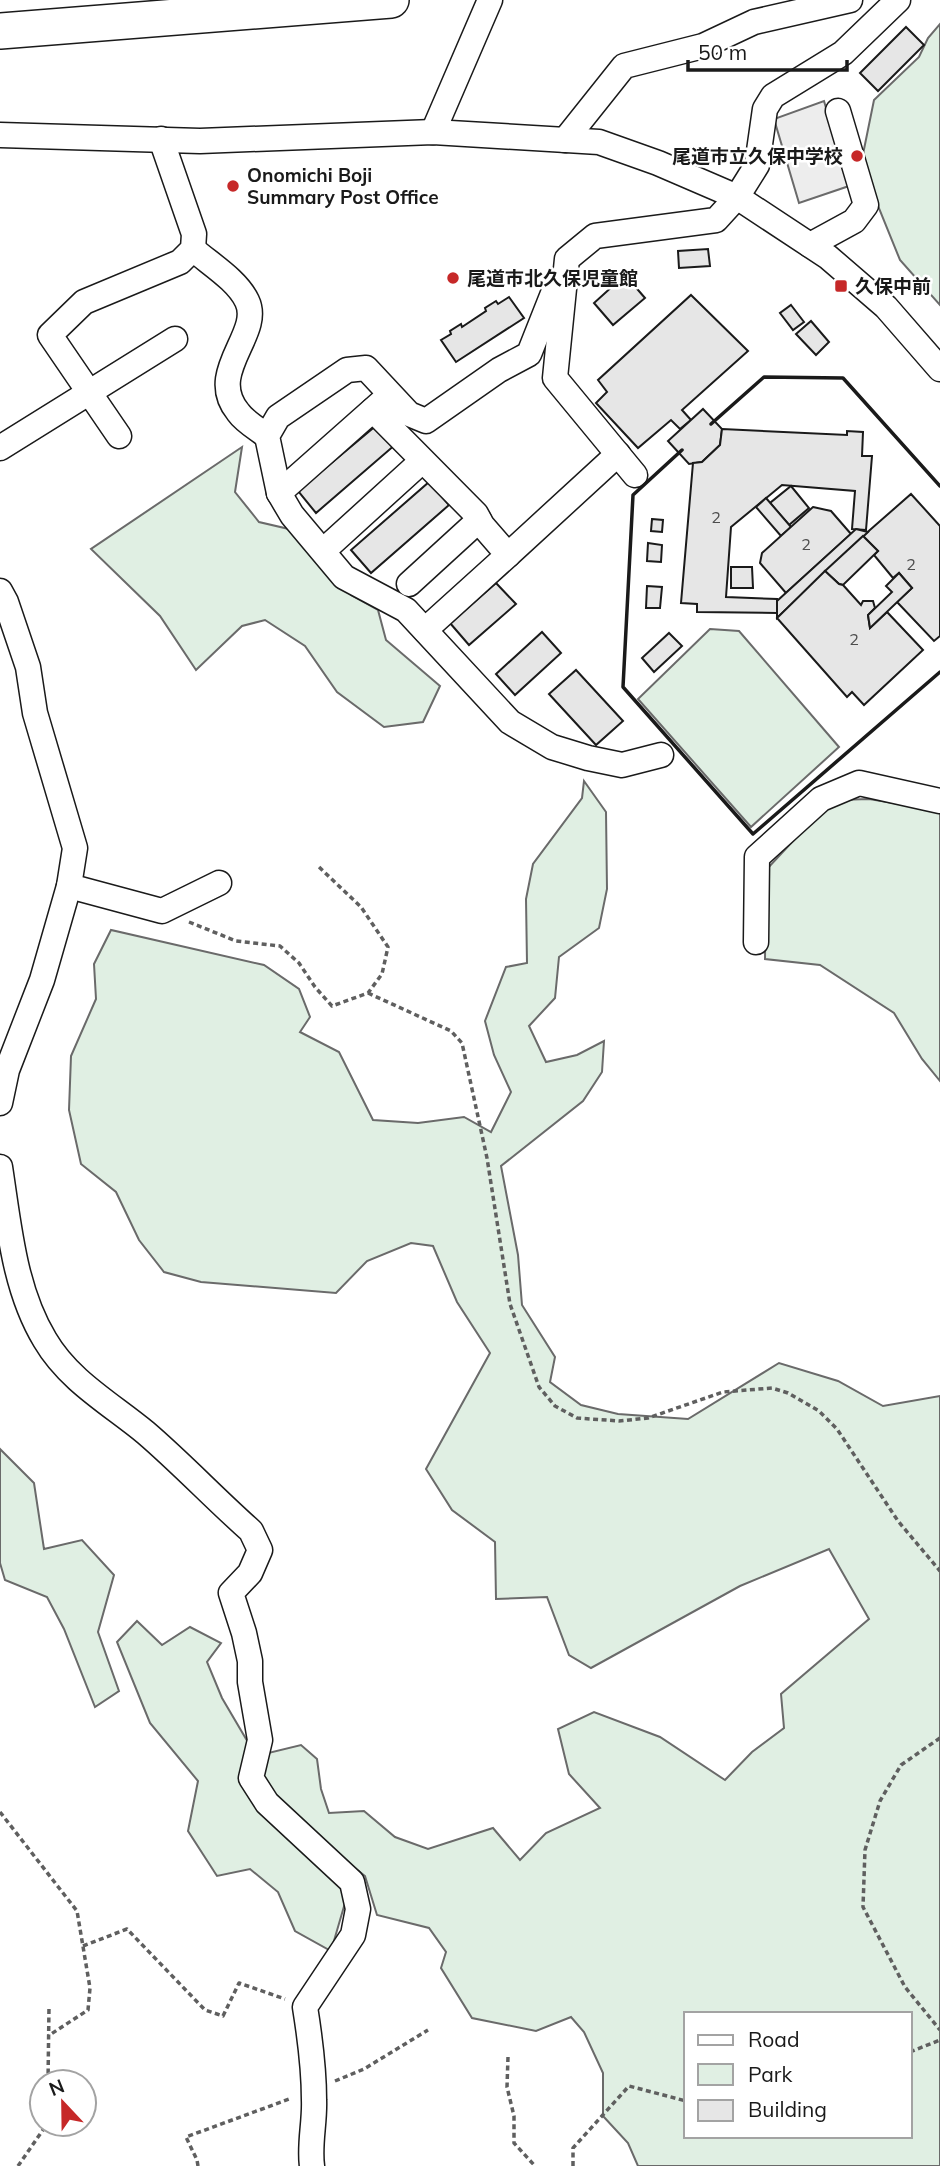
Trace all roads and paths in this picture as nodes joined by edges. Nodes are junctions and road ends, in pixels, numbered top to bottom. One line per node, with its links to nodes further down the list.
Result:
1 (391, 0): 5 (highway)
2 (490, 0): 7 (street)
3 (850, 0): 10 (street)
4 (898, 0): 11 (street)
5 (0, 31)
6 (838, 111): 12 (street)
7 (433, 132): 9 (street); 10 (street)
8 (0, 135): 9 (street)
9 (161, 139): 13 (street)
10 (565, 140): 11 (street)
11 (737, 197): 12 (street); 14 (street)
12 (810, 245): 16 (street)
13 (193, 249): 17 (street); 20 (street)
14 (563, 287): 18 (street); 22 (street)
15 (175, 339): 17 (street)
16 (940, 369)
17 (89, 392): 19 (street); 21 (street)
18 (382, 402): 20 (street); 23 (street); 25 (street)
19 (119, 436)
20 (267, 436): 25 (street)
21 (0, 449)
22 (618, 454): 24 (street); 28 (street)
23 (422, 461): 26 (street); 27 (street)
24 (635, 475)
25 (279, 493): 27 (street)
26 (479, 520): 28 (street); 29 (street)
27 (323, 551): 31 (street)
28 (508, 555): 31 (street)
29 (409, 584)
30 (0, 591): 36 (street)
31 (425, 630): 32 (street)
32 (661, 755)
33 (940, 801): 38 (street)
34 (319, 867): 39 (path)
35 (219, 883): 37 (street)
36 (69, 886): 37 (street); 40 (street)
37 (162, 911): 39 (path)
38 (756, 942)
39 (368, 993): 42 (path)
40 (0, 1103)
41 (0, 1167): 47 (street)
42 (940, 1571)
43 (940, 1738): 48 (path)
44 (0, 1812): 45 (path)
45 (83, 1946): 47 (path); 49 (path)
46 (49, 2007): 49 (path)
47 (305, 2007): 57 (street)
48 (940, 2030)
49 (48, 2036): 53 (path)
50 (940, 2040): 51 (path)
51 (912, 2051)
52 (508, 2057): 58 (path)
53 (48, 2068)
54 (684, 2100): 59 (path)
55 (37, 2138): 56 (path)
56 (18, 2166)
57 (312, 2166)
58 (535, 2166)
59 (573, 2166)

